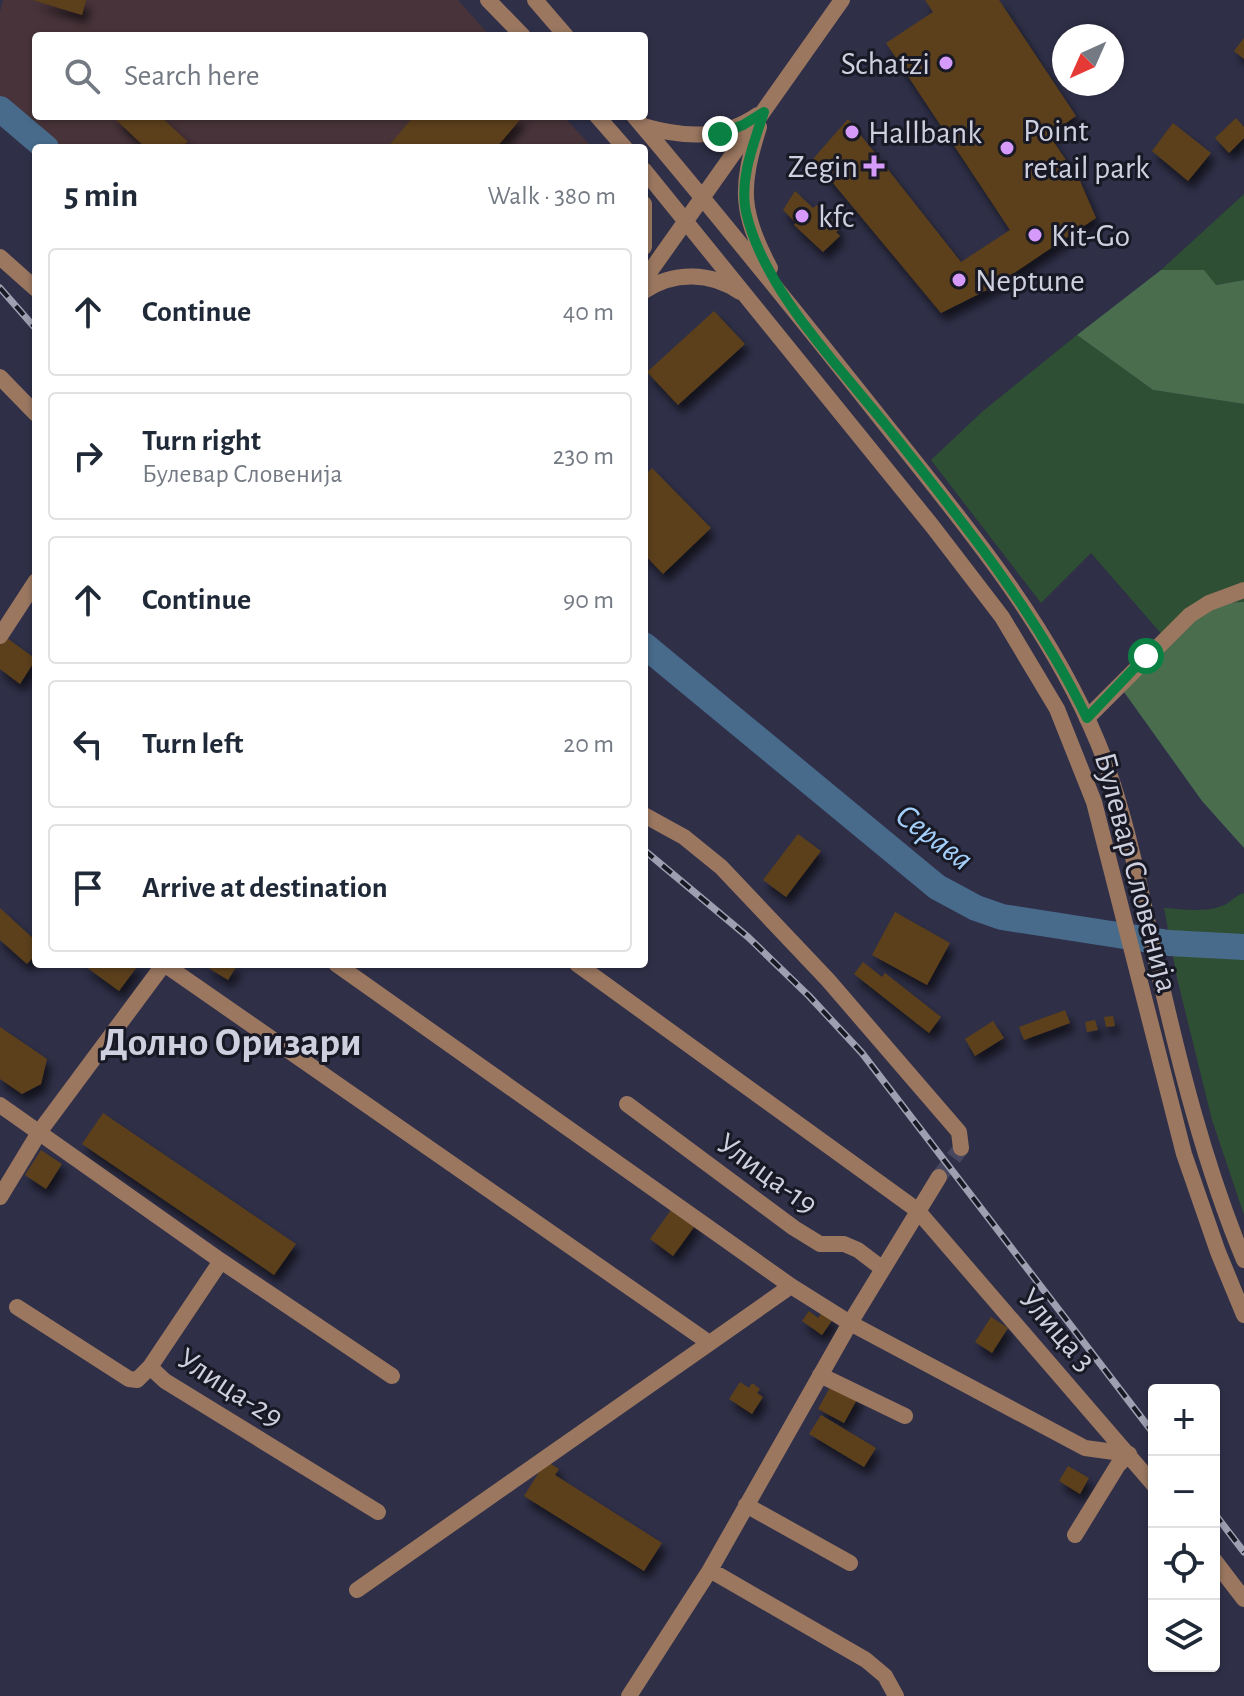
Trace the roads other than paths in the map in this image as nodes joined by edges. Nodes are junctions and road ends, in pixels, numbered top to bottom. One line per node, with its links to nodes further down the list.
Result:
1 (488, 0): 4 (street)
2 (535, 0): 5 (street)
3 (842, 0): 6 (street)
4 (519, 32)
5 (563, 32)
6 (764, 112): 9 (street); 13 (street); 20 (street)
7 (599, 120): 10 (street)
8 (600, 120): 11 (street)
9 (638, 121): 13 (street, Булевар Словенија)
10 (614, 144)
11 (622, 144)
12 (648, 175): 14 (street, Булевар Словенија)
13 (703, 197): 14 (street); 20 (street, Булевар Словенија)
14 (686, 220): 16 (street); 19 (street, Булевар Словенија)
15 (0, 257): 17 (street)
16 (648, 274)
17 (32, 285)
18 (648, 289): 19 (street)
19 (748, 297): 44 (street, Булевар Словенија)
20 (787, 302): 26 (street, Булевар Словенија)
21 (0, 377): 22 (street)
22 (32, 410)
23 (32, 587): 25 (street)
24 (1244, 590): 26 (street)
25 (0, 636)
26 (1087, 718): 39 (street, Булевар Словенија)
27 (648, 817): 35 (street)
28 (161, 968): 34 (street)
29 (170, 968): 46 (street)
30 (342, 968): 42 (street)
31 (583, 968): 38 (street, Улица 3)
32 (627, 1104): 41 (street, Улица-19)
33 (0, 1105): 34 (street)
34 (40, 1131): 37 (street); 40 (street)
35 (961, 1148)
36 (939, 1177): 38 (street)
37 (0, 1197)
38 (917, 1210): 41 (street); 51 (street, Улица 3)
39 (1244, 1260)
40 (221, 1261): 47 (street); 49 (street)
41 (883, 1269): 45 (street)
42 (791, 1286): 45 (street); 46 (street)
43 (17, 1307): 47 (street, Улица-29)
44 (1244, 1315)
45 (850, 1323): 48 (street); 51 (street)
46 (708, 1342): 59 (street)
47 (150, 1367): 54 (street, Улица-29)
48 (820, 1375): 50 (street); 53 (street)
49 (392, 1376)
50 (905, 1416)
51 (1129, 1454): 52 (street, Улица 3); 55 (street)
52 (1148, 1478)
53 (746, 1505): 56 (street); 58 (street)
54 (378, 1512)
55 (1075, 1535)
56 (850, 1563)
57 (1220, 1568): 60 (street)
58 (710, 1570): 61 (street); 62 (street)
59 (357, 1590)
60 (1244, 1599)
61 (629, 1696)
62 (896, 1696)

